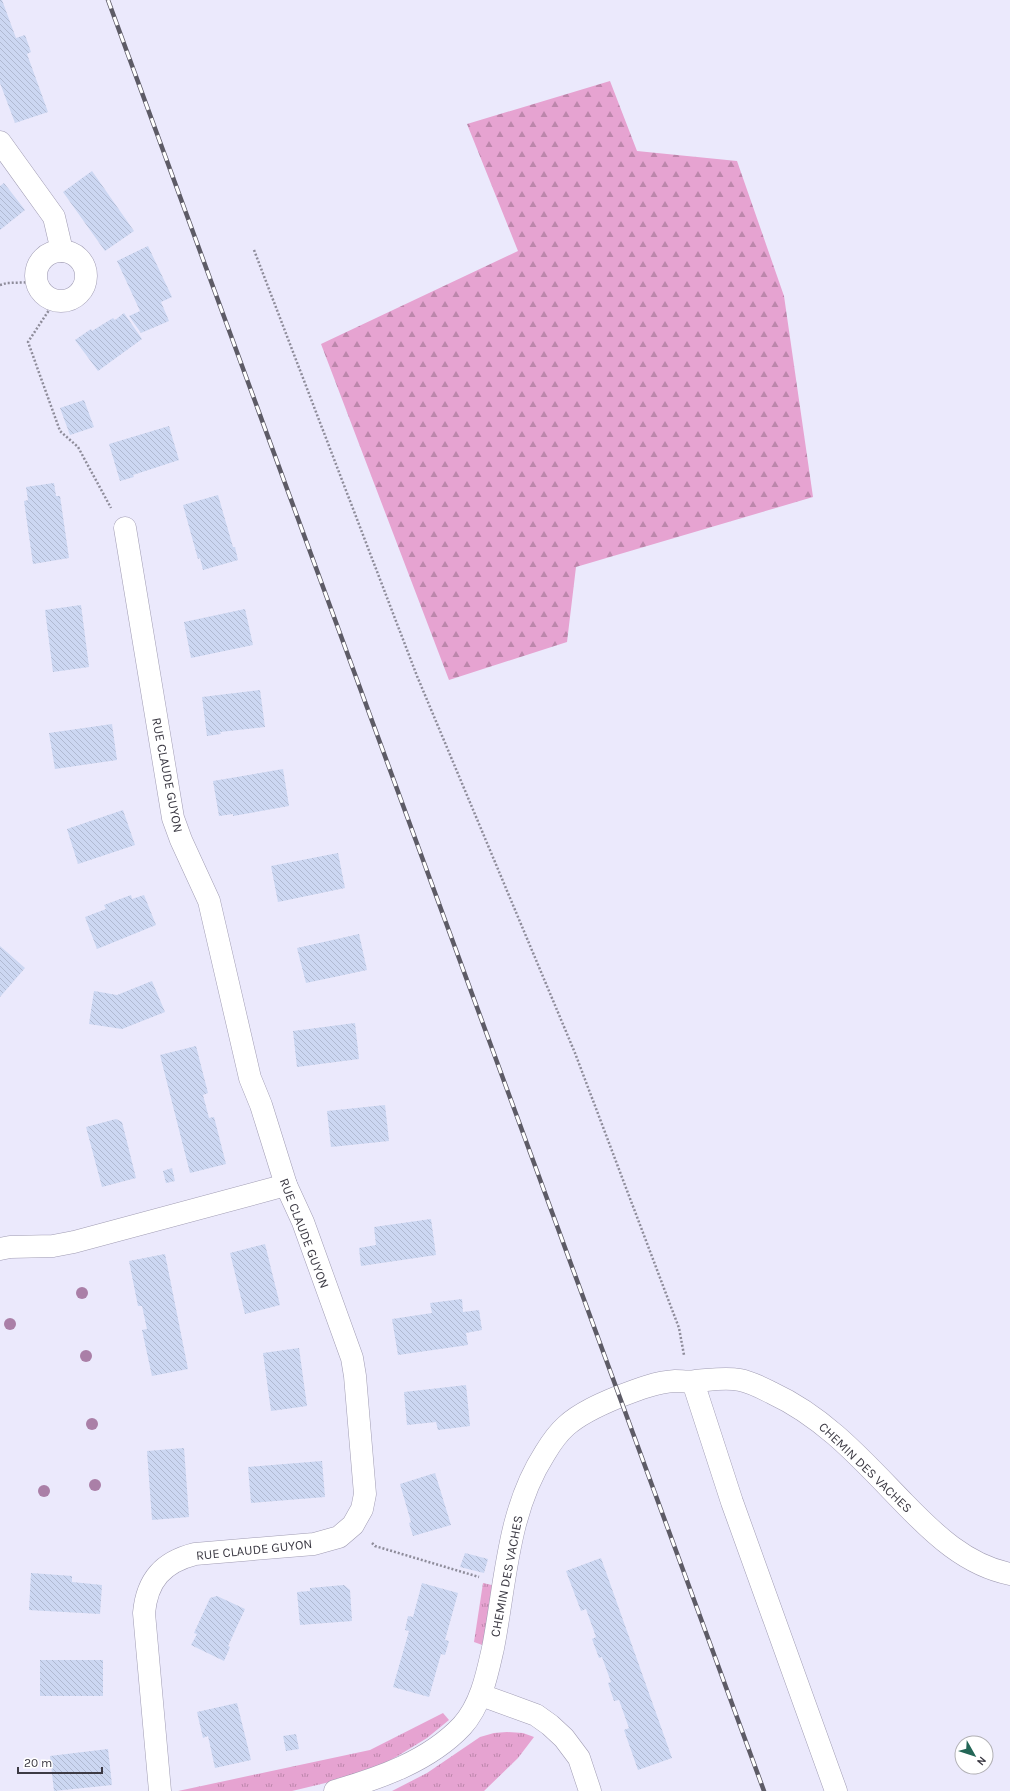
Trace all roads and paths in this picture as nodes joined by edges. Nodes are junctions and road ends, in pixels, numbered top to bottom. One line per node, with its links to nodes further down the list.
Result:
1 (0, 142): 3 (street)
2 (254, 250): 10 (path)
3 (62, 251): 4 (street); 6 (street)
4 (36, 282): 5 (path); 6 (street)
5 (0, 285)
6 (55, 301): 7 (path)
7 (125, 528): 8 (street, RUE CLAUDE GUYON)
8 (286, 1185): 9 (street); 11 (street, RUE CLAUDE GUYON)
9 (0, 1249)
10 (693, 1382): 12 (street, CHEMIN DES VACHES); 13 (street, CHEMIN DES VACHES); 18 (street)
11 (353, 1525): 13 (path); 15 (street, RUE CLAUDE GUYON)
12 (1010, 1574)
13 (503, 1584): 14 (street, CHEMIN DES VACHES)
14 (481, 1695): 16 (street, CHEMIN DES VACHES); 17 (street)
15 (160, 1791)
16 (335, 1791)
17 (590, 1791)
18 (836, 1791)

